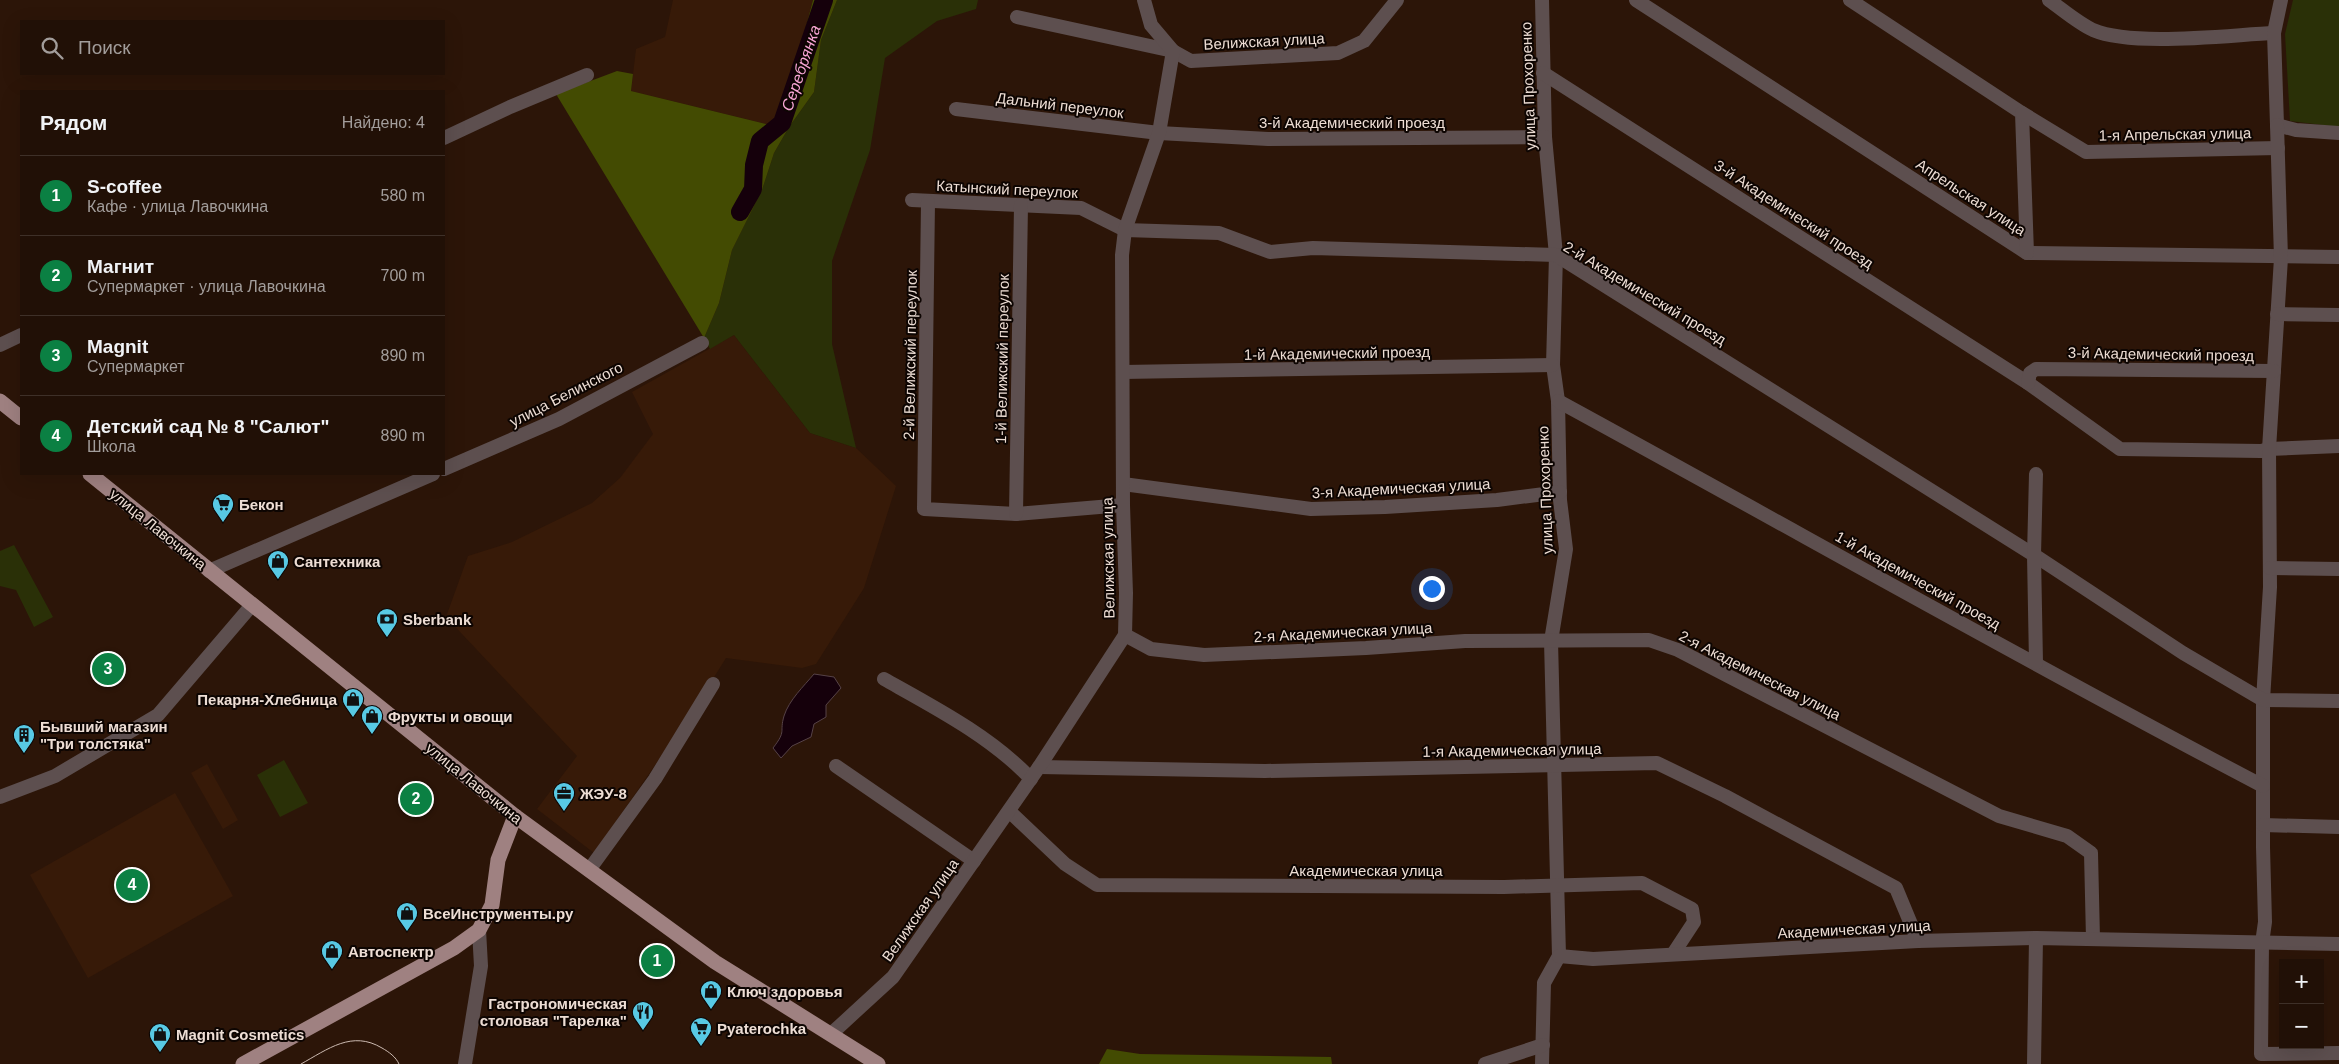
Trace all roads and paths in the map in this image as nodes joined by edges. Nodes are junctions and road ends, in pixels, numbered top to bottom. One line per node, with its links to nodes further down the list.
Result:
1 (1144, 0): 10 (street, Велижская улица)
2 (1397, 0): 10 (street, Велижская улица)
3 (1542, 0): 11 (street, улица Прохоренко)
4 (1636, 0): 25 (street, Апрельская улица)
5 (1850, 0): 14 (street, 1-я Апрельская улица)
6 (2049, 0): 9 (street)
7 (2281, 0): 9 (street)
8 (1017, 17): 10 (street, Велижская улица)
9 (2274, 33): 15 (street)
10 (1173, 50): 16 (street, Велижская улица)
11 (1543, 73): 18 (street, улица Прохоренко); 37 (street, 3-й Академический проезд)
12 (587, 74): 19 (street)
13 (956, 109): 16 (street, Дальний переулок)
14 (2022, 113): 20 (street, 1-я Апрельская улица); 25 (street)
15 (2277, 125): 17 (street); 20 (street)
16 (1159, 133): 18 (street, 3-й Академический проезд); 24 (street, Велижская улица)
17 (2339, 133)
18 (1544, 137): 26 (street, улица Прохоренко)
19 (445, 138)
20 (2278, 148): 28 (street)
21 (912, 200): 22 (street, Катынский переулок)
22 (928, 202): 23 (street, Катынский переулок); 50 (street, 2-й Велижский переулок)
23 (1021, 205): 24 (street, Катынский переулок); 50 (street, 1-й Велижский переулок)
24 (1125, 230): 26 (street, 2-й Академический проезд); 36 (street, Велижская улица)
25 (2027, 253): 28 (street, Апрельская улица)
26 (1556, 255): 34 (street, улица Прохоренко); 51 (street, 2-й Академический проезд)
27 (2339, 257): 28 (street, Апрельская улица)
28 (2281, 258): 29 (street)
29 (2277, 314): 30 (street); 35 (street)
30 (2339, 315)
31 (20, 335): 33 (street)
32 (702, 344): 43 (street, улица Белинского)
33 (0, 345)
34 (1553, 365): 36 (street, 1-й Академический проезд); 39 (street, улица Прохоренко)
35 (2274, 371): 37 (street, 3-й Академический проезд); 42 (street)
36 (1123, 372): 47 (street, Велижская улица)
37 (2028, 383): 42 (street, 3-й Академический проезд)
38 (0, 401): 40 (main road)
39 (1558, 401): 48 (street, улица Прохоренко); 58 (street, 1-й Академический проезд)
40 (20, 417)
41 (2339, 446): 42 (street, 3-й Академический проезд)
42 (2269, 449): 52 (street)
43 (445, 469)
44 (2036, 474): 51 (street)
45 (91, 475): 54 (main road, улица Лавочкина)
46 (431, 475): 54 (street)
47 (1123, 484): 48 (street, 3-я Академическая улица); 49 (street, Велижская улица)
48 (1560, 492): 57 (street, улица Прохоренко)
49 (1123, 505): 50 (street); 56 (street, Велижская улица)
50 (1016, 514)
51 (2034, 555): 58 (street); 61 (street, 2-й Академический проезд)
52 (2270, 568): 53 (street); 61 (street)
53 (2339, 569)
54 (209, 571): 55 (main road, улица Лавочкина)
55 (252, 605): 68 (street); 70 (main road, улица Лавочкина)
56 (1124, 635): 57 (street, 2-я Академическая улица); 65 (street, Велижская улица)
57 (1552, 641): 64 (street, улица Прохоренко); 78 (street, 2-я Академическая улица)
58 (2036, 663): 67 (street, 1-й Академический проезд)
59 (884, 679): 66 (street)
60 (713, 684): 74 (street)
61 (2263, 700): 62 (street); 67 (street)
62 (2339, 701)
63 (836, 766): 73 (street)
64 (1555, 766): 65 (street, 1-я Академическая улица); 75 (street, улица Прохоренко); 79 (street, 1-я Академическая улица)
65 (1039, 767): 66 (street, Велижская улица)
66 (1031, 779): 69 (street, Велижская улица)
67 (2263, 786): 71 (street)
68 (0, 797)
69 (1009, 811): 73 (street, Велижская улица); 75 (street, Академическая улица)
70 (515, 816): 74 (main road, улица Лавочкина); 76 (main road)
71 (2262, 825): 72 (street); 80 (street)
72 (2339, 826)
73 (974, 861): 84 (street, Велижская улица)
74 (589, 870): 84 (main road, улица Лавочкина)
75 (1558, 886): 82 (street, Академическая улица); 83 (street, улица Прохоренко)
76 (479, 930): 88 (main road); 89 (street)
77 (2036, 938): 78 (street, Академическая улица); 79 (street, Академическая улица); 93 (street)
78 (2093, 939): 80 (street, Академическая улица)
79 (1918, 942): 82 (street, Академическая улица)
80 (2262, 943): 81 (street, Академическая улица); 87 (street)
81 (2339, 944)
82 (1673, 954): 83 (street, Академическая улица)
83 (1559, 956): 85 (street, улица Прохоренко)
84 (832, 1034): 90 (main road, улица Лавочкина)
85 (1543, 1045): 91 (street); 92 (street, улица Прохоренко)
86 (2339, 1053): 87 (street)
87 (2257, 1059)
88 (243, 1064)
89 (465, 1064)
90 (878, 1064)
91 (1485, 1064)
92 (1542, 1064)
93 (2034, 1064)

